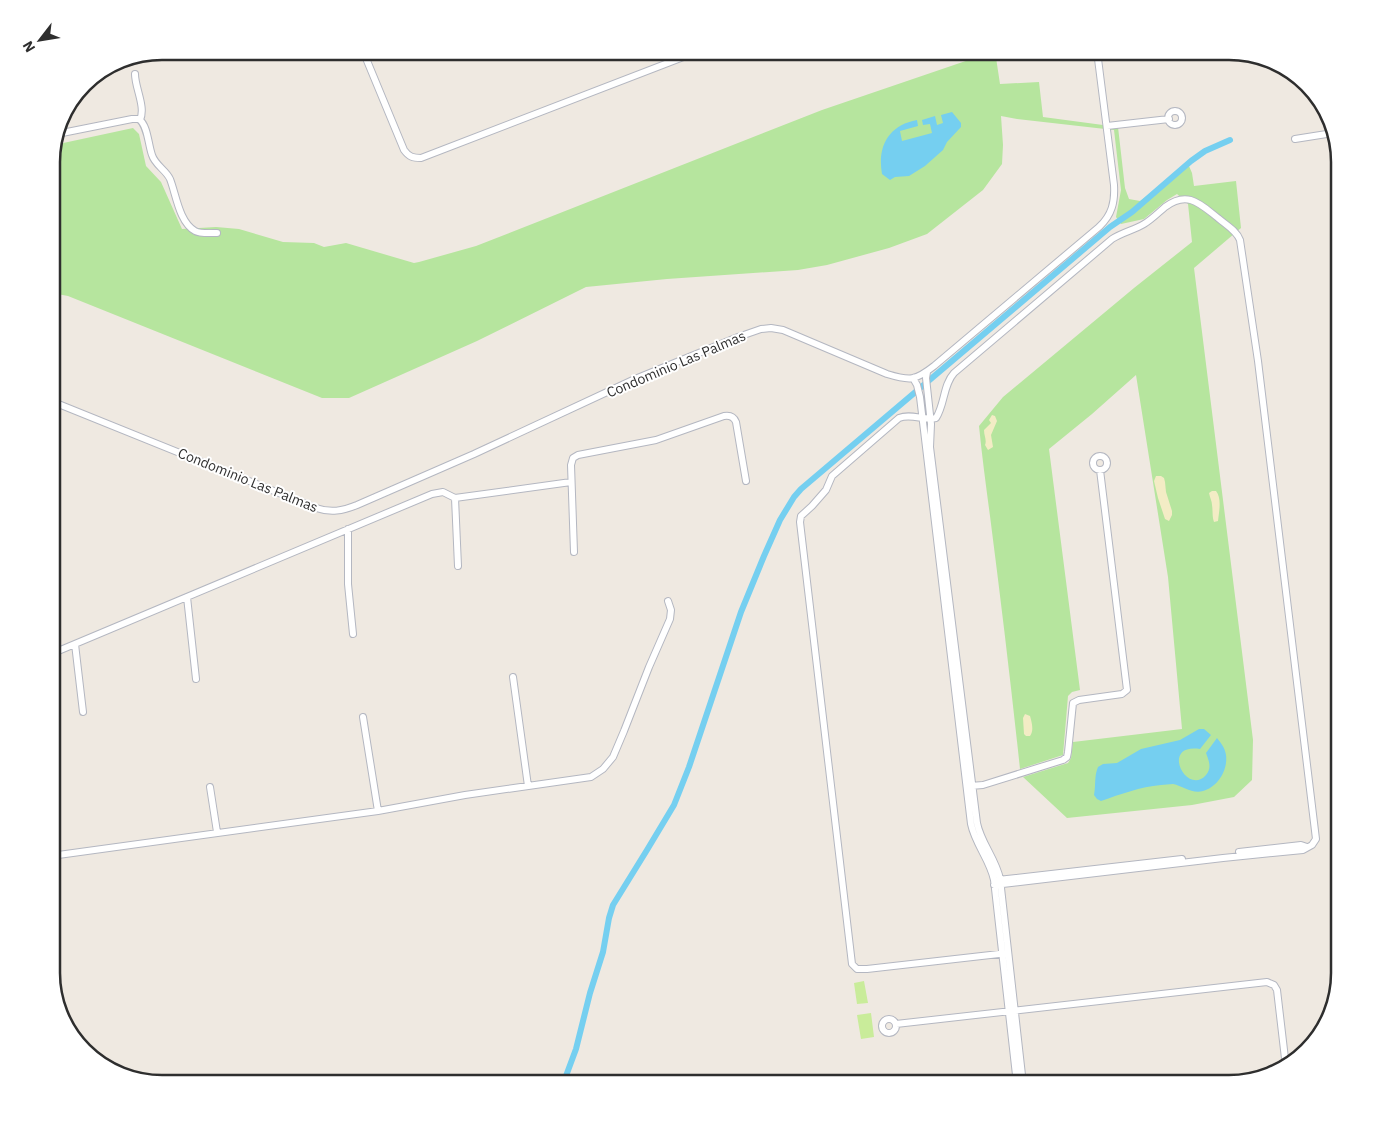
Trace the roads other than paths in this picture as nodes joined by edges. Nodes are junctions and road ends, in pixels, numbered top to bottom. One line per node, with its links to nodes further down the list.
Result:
1 (367, 60): 2 (street)
2 (677, 60)
3 (1098, 60): 7 (street)
4 (135, 74): 6 (street)
5 (1169, 119): 7 (street)
6 (140, 120): 8 (street); 11 (street)
7 (1107, 126): 12 (street)
8 (64, 133)
9 (1328, 135): 10 (street)
10 (1295, 139)
11 (218, 233)
12 (927, 372): 13 (street); 16 (street)
13 (913, 378): 14 (street, Condominio Las Palmas); 15 (street)
14 (60, 405)
15 (921, 417): 16 (street); 34 (street); 40 (street)
16 (931, 419): 34 (street); 39 (street)
17 (1100, 470): 34 (street)
18 (746, 481): 19 (street)
19 (571, 482): 20 (street); 22 (street)
20 (455, 498): 21 (street); 23 (street)
21 (348, 529): 24 (street); 26 (street)
22 (574, 552)
23 (458, 566)
24 (187, 596): 27 (street); 30 (street)
25 (668, 601): 33 (street)
26 (353, 634)
27 (74, 644): 28 (street); 31 (street)
28 (60, 650)
29 (513, 677): 33 (street)
30 (196, 679)
31 (83, 712)
32 (363, 717): 36 (street)
33 (528, 786): 36 (street)
34 (970, 786): 39 (street)
35 (210, 787): 37 (street)
36 (378, 810): 37 (street)
37 (217, 832): 38 (street)
38 (60, 855)
39 (997, 883): 40 (street)
40 (1005, 954): 41 (street)
41 (1012, 1012): 42 (street); 43 (street); 44 (street); 45 (street)
42 (896, 1024)
43 (1285, 1059)
44 (1016, 1075)
45 (1022, 1075)

